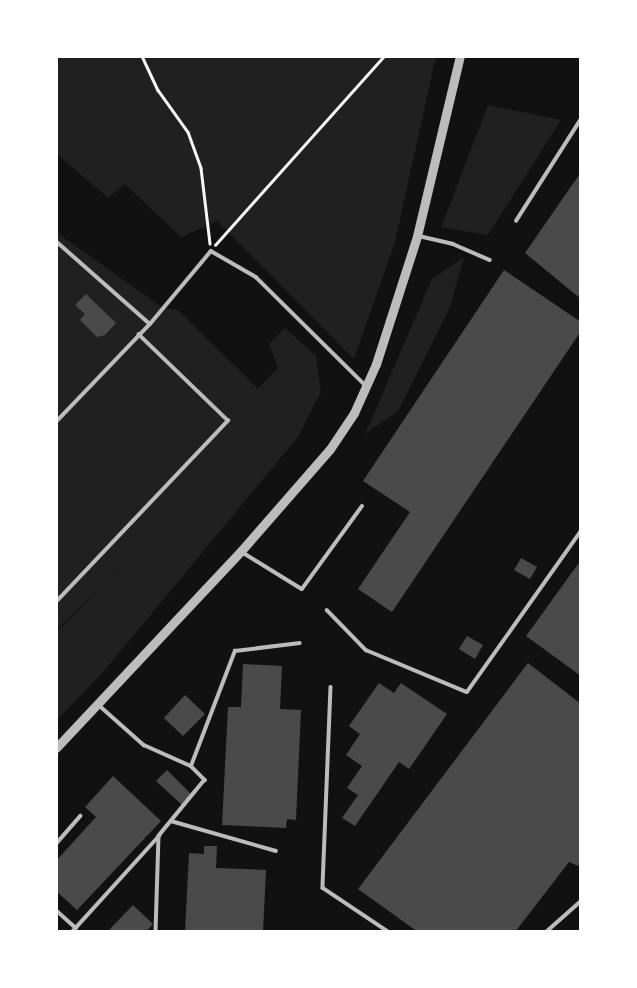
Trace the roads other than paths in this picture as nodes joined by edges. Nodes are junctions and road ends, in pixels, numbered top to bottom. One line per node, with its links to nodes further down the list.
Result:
1 (460, 56): 6 (street)
2 (554, 56): 3 (lane)
3 (569, 56)
4 (581, 119): 5 (lane)
5 (516, 222)
6 (417, 236): 8 (lane); 11 (street)
7 (56, 241): 9 (lane)
8 (490, 260)
9 (150, 324): 10 (lane); 11 (lane)
10 (139, 335): 12 (lane); 16 (lane)
11 (368, 388): 15 (street)
12 (56, 421)
13 (362, 506): 15 (lane)
14 (581, 531): 17 (lane)
15 (241, 551): 20 (street)
16 (56, 602)
17 (327, 610)
18 (300, 643): 22 (lane)
19 (331, 687): 32 (lane)
20 (98, 704): 21 (street); 22 (lane)
21 (56, 748)
22 (191, 766): 24 (lane)
23 (80, 816): 26 (lane)
24 (171, 821): 25 (lane); 27 (lane)
25 (159, 835): 30 (lane); 31 (lane)
26 (56, 844)
27 (276, 851)
28 (581, 901): 33 (lane)
29 (56, 910): 30 (lane)
30 (74, 930)
31 (156, 932)
32 (389, 932)
33 (546, 932)

